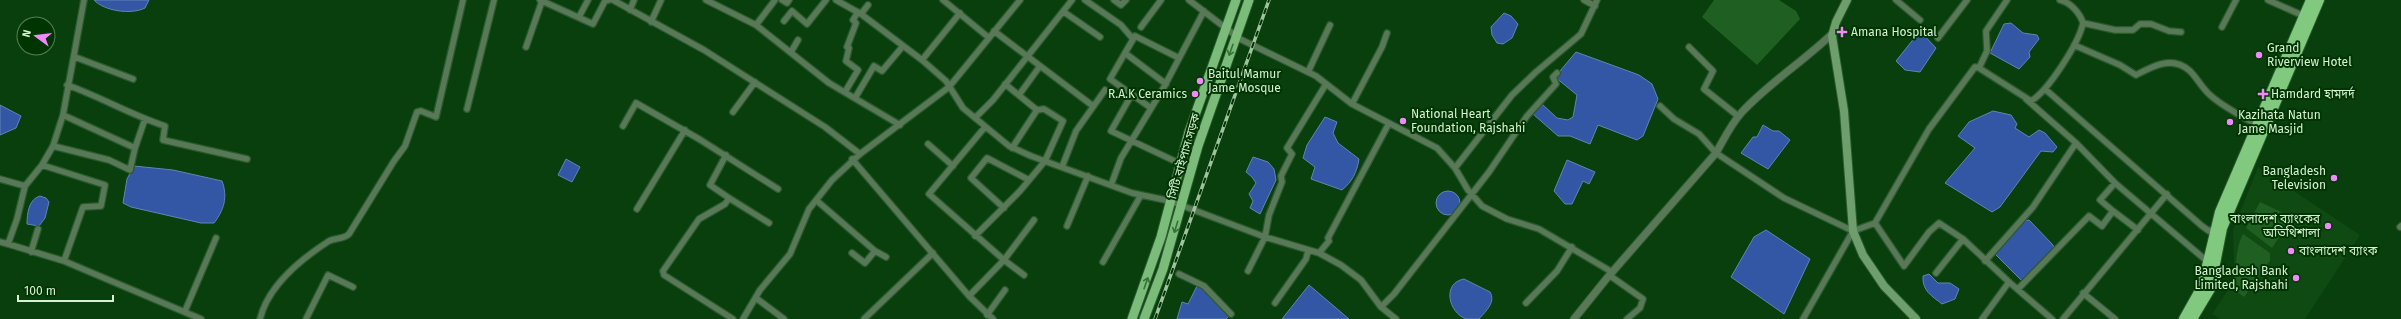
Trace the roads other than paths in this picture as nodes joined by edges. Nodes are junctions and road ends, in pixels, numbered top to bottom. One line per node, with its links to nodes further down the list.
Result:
1 (84, 0): 71 (street)
2 (463, 0): 191 (street)
3 (494, 0): 96 (street)
4 (541, 0): 44 (street); 66 (street)
5 (588, 0): 44 (street)
6 (609, 0): 44 (street)
7 (612, 0): 38 (street)
8 (634, 0): 38 (street)
9 (661, 0): 47 (street)
10 (706, 0): 50 (street)
11 (775, 0): 50 (street)
12 (782, 0): 13 (street)
13 (789, 0)
14 (826, 0): 46 (street)
15 (837, 0): 41 (street)
16 (943, 0): 42 (street)
17 (1020, 0): 54 (street)
18 (1072, 0): 40 (street)
19 (1085, 0): 62 (street)
20 (1114, 0): 21 (street)
21 (1126, 0)
22 (1161, 0): 51 (street)
23 (1189, 0): 39 (street)
24 (1236, 0): 52 (main road)
25 (1249, 0): 58 (main road, সিটি বাইপাস সড়ক)
26 (1584, 0): 36 (street)
27 (1896, 0): 45 (street)
28 (1967, 0): 61 (street)
29 (2007, 0): 75 (street)
30 (2063, 0): 48 (street)
31 (2236, 0): 53 (street)
32 (2268, 0): 43 (street)
33 (2310, 0): 43 (highway)
34 (2319, 0): 189 (highway)
35 (1846, 1): 57 (main road)
36 (1596, 3): 125 (street)
37 (868, 4): 41 (street)
38 (630, 10): 47 (street)
39 (1204, 11): 52 (street); 72 (street)
40 (1064, 12): 60 (street); 70 (street)
41 (860, 13): 65 (street); 87 (street)
42 (960, 13): 59 (street); 73 (street)
43 (2304, 16): 105 (highway)
44 (579, 17)
45 (1920, 20)
46 (784, 21)
47 (651, 22): 79 (street)
48 (2083, 23): 55 (street); 64 (street)
49 (1330, 25): 76 (street)
50 (756, 26): 68 (street)
51 (1141, 27)
52 (1226, 27): 58 (street); 122 (main road)
53 (2222, 27)
54 (994, 31): 59 (street); 70 (street)
55 (2181, 32)
56 (1387, 33): 92 (street)
57 (1833, 34): 100 (street); 151 (main road)
58 (1236, 35): 76 (street); 139 (main road, সিটি বাইপাস সড়ক, one-way to 139)
59 (988, 37): 84 (street)
60 (1100, 37)
61 (1938, 38)
62 (1133, 39): 69 (street); 72 (street)
63 (798, 40): 68 (street)
64 (2074, 45): 85 (street); 105 (street)
65 (903, 46): 73 (street); 90 (street)
66 (526, 47)
67 (1689, 47): 100 (street)
68 (791, 52): 87 (street)
69 (1125, 53): 81 (street); 88 (street)
70 (1027, 56): 74 (street); 80 (street)
71 (75, 57): 78 (street); 83 (street)
72 (1179, 58): 81 (street)
73 (922, 60): 84 (street)
74 (1040, 66): 89 (street); 93 (street)
75 (1979, 68): 91 (street); 146 (street)
76 (1308, 72): 82 (street)
77 (1557, 73): 133 (street)
78 (133, 79)
79 (755, 82): 98 (street); 116 (street)
80 (1005, 84): 89 (street); 101 (street)
81 (1166, 84): 95 (street)
82 (1326, 84): 92 (street); 153 (street)
83 (67, 85): 99 (street); 102 (street)
84 (949, 88): 101 (street); 103 (street)
85 (2045, 89): 91 (street); 134 (street)
86 (1105, 90): 93 (street)
87 (844, 92): 90 (street)
88 (1132, 94): 95 (street); 109 (street)
89 (1019, 95): 97 (street)
90 (855, 98): 103 (street)
91 (2025, 98): 110 (street)
92 (1352, 104): 104 (street)
93 (1093, 106): 124 (street)
94 (1660, 106): 115 (street)
95 (1151, 108): 109 (street)
96 (467, 110)
97 (1037, 110): 114 (street); 120 (street)
98 (733, 112)
99 (63, 115): 112 (street); 113 (street)
100 (1738, 116): 115 (street)
101 (975, 118): 107 (street)
102 (145, 120): 113 (street); 118 (street)
103 (900, 125): 116 (street)
104 (1388, 125): 125 (street); 164 (street)
105 (2257, 125): 149 (highway)
106 (623, 126): 108 (street)
107 (985, 127): 114 (street); 123 (street)
108 (685, 130): 117 (street); 140 (street)
109 (1130, 141): 122 (street); 130 (street)
110 (2076, 143): 129 (street); 167 (street)
111 (928, 144): 123 (street)
112 (53, 146): 113 (street); 121 (street)
113 (134, 148)
114 (1012, 148): 120 (street)
115 (1716, 153): 151 (street); 173 (street)
116 (860, 154): 119 (street)
117 (726, 155): 132 (street); 136 (street)
118 (247, 159)
119 (852, 159): 137 (street); 162 (street)
120 (1045, 161): 124 (street); 128 (street)
121 (42, 164): 131 (street); 168 (street)
122 (1181, 164): 138 (main road)
123 (953, 166): 152 (street)
124 (1062, 167): 126 (street)
125 (1455, 168): 133 (street)
126 (1088, 176): 130 (street); 147 (street)
127 (0, 179): 131 (street)
128 (1029, 180): 141 (street); 141 (street)
129 (2115, 183): 142 (street); 143 (street)
130 (1111, 185): 135 (street)
131 (25, 186): 157 (street)
132 (778, 189)
133 (1471, 193): 158 (street); 185 (street)
134 (2167, 194): 143 (street); 149 (street)
135 (1140, 195): 138 (street); 169 (street)
136 (729, 198): 145 (street); 193 (street)
137 (816, 200): 159 (street); 182 (street)
138 (1170, 201): 139 (street); 198 (main road, one-way to 138)
139 (1182, 206): 153 (street); 199 (main road, সিটি বাইপাস সড়ক, one-way to 199)
140 (637, 208)
141 (1004, 208): 152 (street)
142 (2113, 211): 150 (street); 178 (street)
143 (2151, 213): 150 (street); 170 (street)
144 (1034, 220): 166 (street)
145 (769, 223)
146 (1875, 223): 151 (street); 155 (street)
147 (1067, 226)
148 (38, 229): 161 (street)
149 (2214, 229): 170 (highway)
150 (2138, 230): 180 (street)
151 (1853, 231): 203 (street); 204 (main road)
152 (975, 236): 166 (street)
153 (1265, 237): 160 (street); 171 (street)
154 (216, 238): 186 (street)
155 (1963, 239): 167 (street); 174 (street)
156 (0, 242): 157 (street)
157 (8, 244): 161 (street)
158 (1572, 247): 173 (street); 184 (street)
159 (875, 251): 163 (street); 165 (street)
160 (1308, 251): 164 (street); 183 (street)
161 (31, 252): 168 (street)
162 (933, 252): 181 (street); 196 (street)
163 (852, 253)
164 (1319, 253): 185 (street)
165 (886, 257)
166 (1004, 260): 175 (street); 181 (street)
167 (1985, 260): 176 (street)
168 (64, 261): 186 (street)
169 (1103, 262)
170 (2208, 262): 209 (highway)
171 (1248, 271)
172 (1179, 274): 187 (street)
173 (1611, 274): 201 (street); 202 (street)
174 (1936, 274)
175 (1024, 275)
176 (2009, 282): 178 (street); 205 (street)
177 (353, 287): 192 (street)
178 (2018, 289): 206 (street)
179 (1005, 290): 188 (street)
180 (2083, 293): 207 (street); 208 (street)
181 (969, 296): 188 (street)
182 (756, 298): 194 (street); 195 (street)
183 (1275, 303)
184 (1526, 303)
185 (1381, 307): 200 (street)
186 (185, 311): 190 (street)
187 (1231, 314)
188 (987, 315): 197 (street)
189 (2196, 318)
190 (200, 319)
191 (260, 319)
192 (306, 319)
193 (733, 319)
194 (743, 319)
195 (784, 319)
196 (864, 319)
197 (992, 319)
198 (1132, 319)
199 (1144, 319)
200 (1396, 319)
201 (1574, 319)
202 (1627, 319)
203 (1802, 319)
204 (1916, 319)
205 (1982, 319)
206 (2052, 319)
207 (2063, 319)
208 (2115, 319)
209 (2184, 319)

